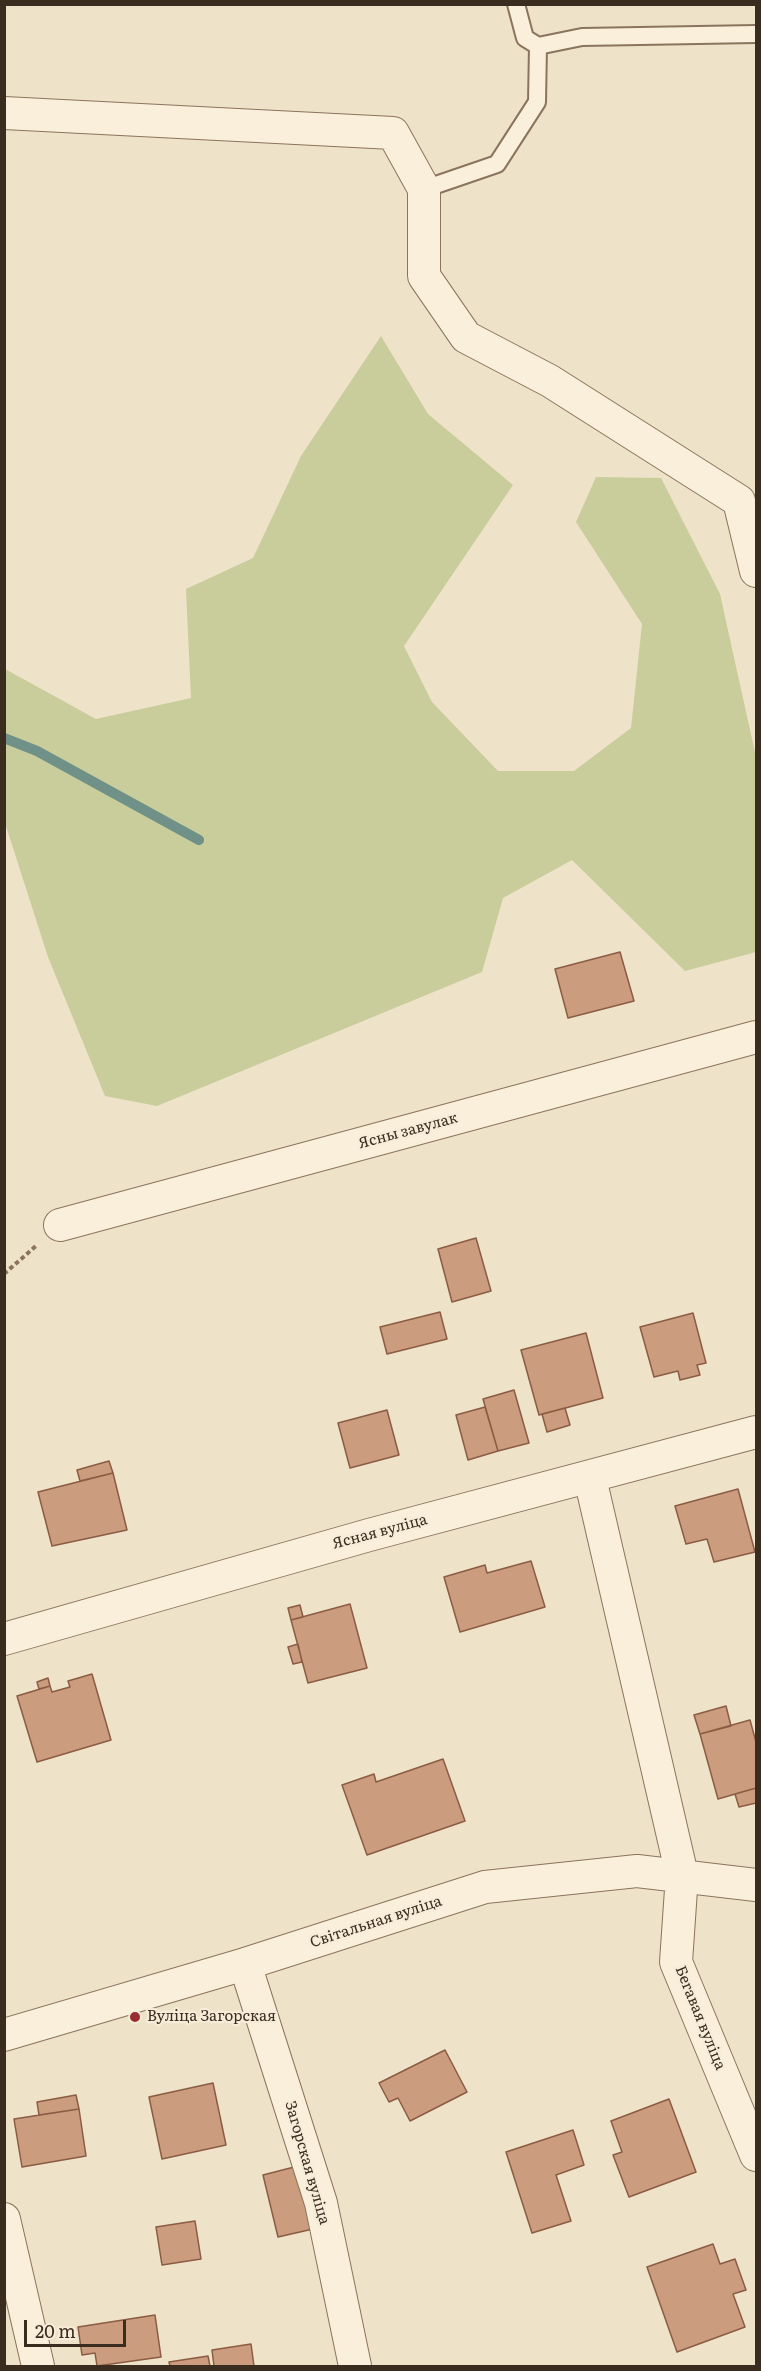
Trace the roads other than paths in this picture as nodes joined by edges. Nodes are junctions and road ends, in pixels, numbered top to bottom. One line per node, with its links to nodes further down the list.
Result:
1 (516, 4): 3 (lane)
2 (756, 34): 3 (lane)
3 (538, 46): 5 (lane)
4 (4, 112): 5 (street)
5 (424, 189): 6 (street)
6 (748, 499): 7 (street)
7 (756, 571)
8 (756, 1037): 9 (street, Ясны завулак)
9 (60, 1225)
10 (756, 1432): 11 (street, Ясная вуліца)
11 (590, 1478): 12 (street, Ясная вуліца); 13 (street, Бегавая вуліца)
12 (4, 1639)
13 (682, 1875): 14 (street, Світальная вуліца); 15 (street, Світальная вуліца); 17 (street, Бегавая вуліца)
14 (756, 1885)
15 (245, 1964): 16 (street, Світальная вуліца); 20 (street, Загорская вуліца)
16 (4, 2035)
17 (756, 2155)
18 (4, 2219): 19 (street)
19 (38, 2367)
20 (355, 2367)

